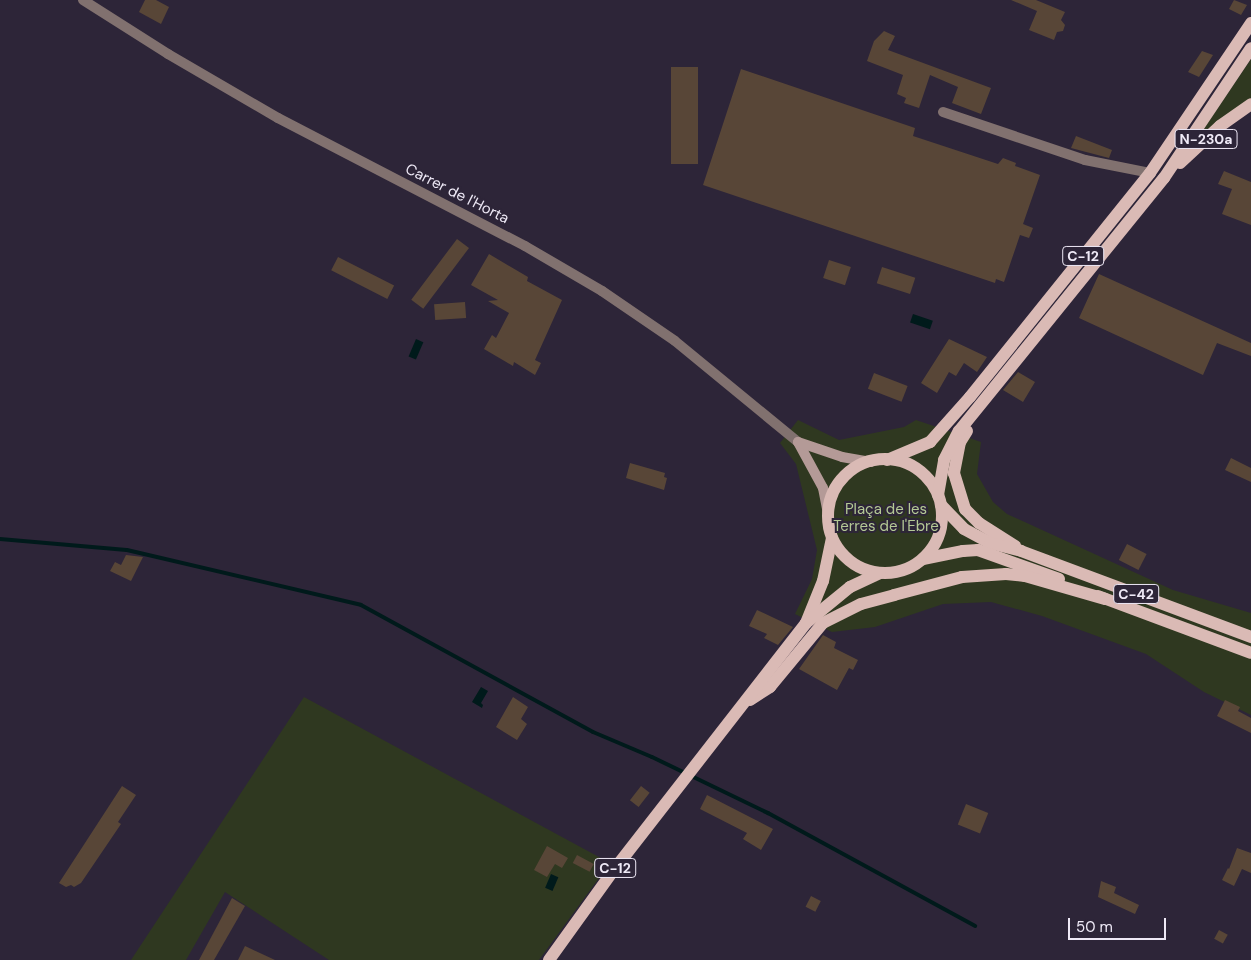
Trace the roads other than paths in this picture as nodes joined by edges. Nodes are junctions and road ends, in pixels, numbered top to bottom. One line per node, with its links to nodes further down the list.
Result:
1 (83, 0): 9 (street, Carrer de l'Horta)
2 (1251, 23): 6 (main road, C-12)
3 (1251, 48): 7 (main road, C-12)
4 (1251, 104): 7 (main road, N-230a)
5 (943, 112): 6 (street)
6 (1150, 173): 10 (main road, C-12)
7 (1164, 178): 8 (main road, C-12)
8 (986, 398): 12 (main road, C-12); 15 (main road)
9 (798, 442): 11 (street); 13 (street)
10 (887, 460): 11 (main road, C-12); 12 (main road, C-12)
11 (871, 462): 13 (main road, C-12)
12 (939, 500): 15 (main road, C-42); 16 (main road, C-12)
13 (828, 513): 14 (main road, C-12)
14 (832, 538): 17 (main road, C-12); 19 (main road, C-12)
15 (1021, 551): 20 (main road, C-42)
16 (923, 559): 17 (main road, C-12); 18 (main road, C-42)
17 (880, 573): 19 (main road, C-12)
18 (1105, 599): 21 (main road, C-42); 22 (main road)
19 (806, 622): 22 (main road, C-12)
20 (1251, 637)
21 (1251, 653)
22 (742, 705): 23 (main road, C-12)
23 (550, 960)

